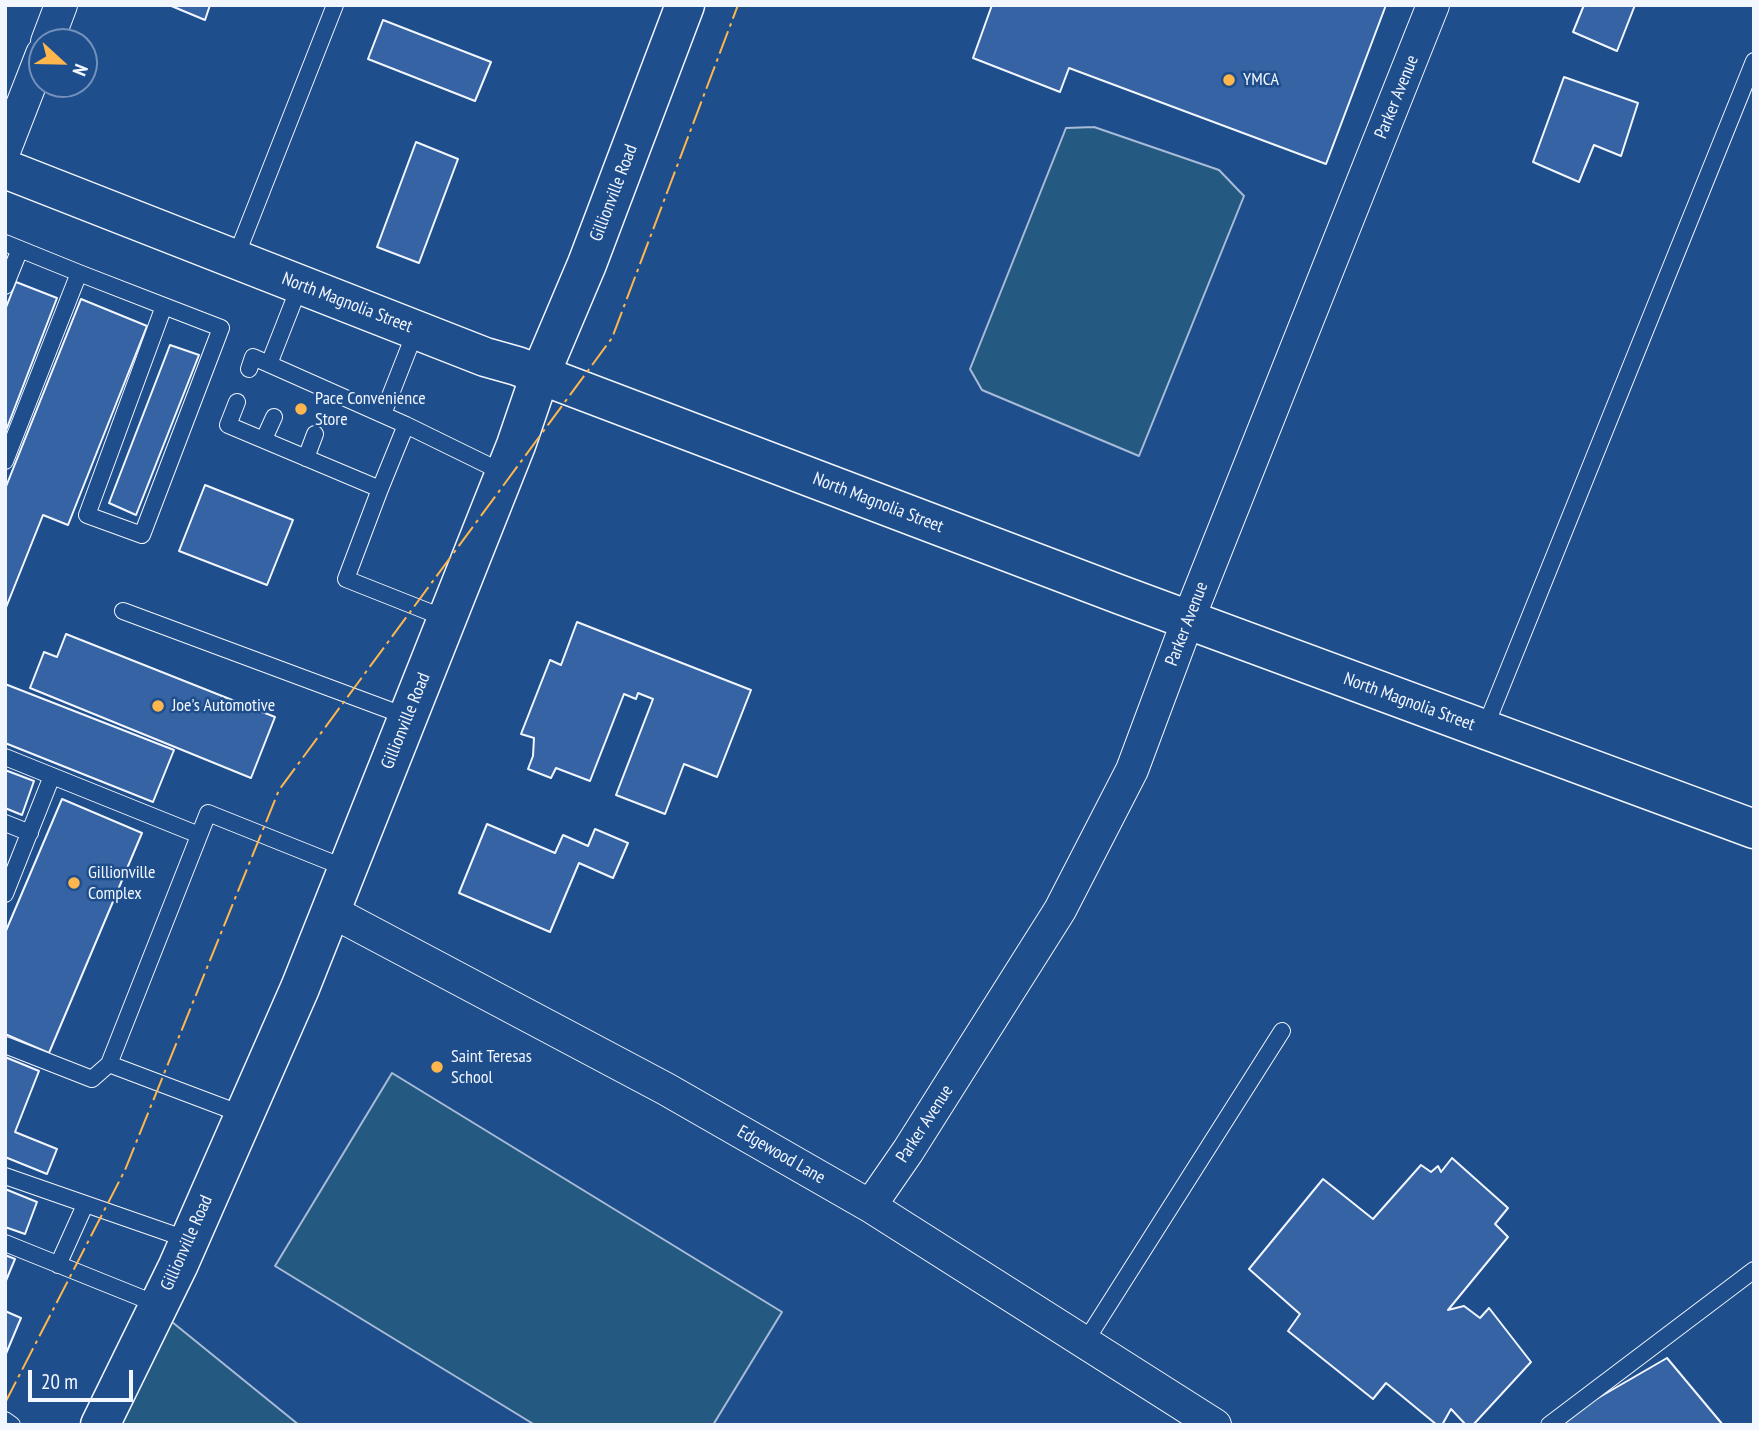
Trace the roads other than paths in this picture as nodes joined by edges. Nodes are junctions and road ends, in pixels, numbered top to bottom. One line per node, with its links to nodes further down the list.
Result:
1 (61, 5): 5 (street)
2 (335, 5): 11 (lane)
3 (685, 5): 19 (street, Gillionville Road)
4 (1433, 5): 32 (street, Parker Avenue)
5 (52, 28)
6 (1754, 61): 34 (lane)
7 (28, 90): 8 (street)
8 (5, 149)
9 (5, 169): 11 (street, North Magnolia Street)
10 (13, 246): 12 (lane); 14 (lane)
11 (235, 259): 13 (street, North Magnolia Street)
12 (79, 272): 15 (lane); 27 (lane)
13 (300, 285): 16 (street, North Magnolia Street); 17 (lane)
14 (5, 286)
15 (164, 306): 15 (lane)
16 (416, 330): 19 (street, North Magnolia Street); 21 (lane)
17 (269, 364): 18 (lane); 21 (lane)
18 (249, 369)
19 (540, 375): 28 (street, Gillionville Road); 32 (street, North Magnolia Street)
20 (237, 402): 25 (lane)
21 (383, 414): 23 (lane)
22 (274, 417): 25 (lane)
23 (406, 425): 28 (lane); 29 (lane)
24 (315, 434): 26 (lane)
25 (264, 439): 26 (lane)
26 (306, 458): 29 (lane)
27 (5, 461)
28 (504, 473): 31 (street, Gillionville Road)
29 (380, 489): 31 (lane)
30 (123, 611): 33 (lane)
31 (447, 619): 33 (street, Gillionville Road)
32 (1188, 620): 34 (street, North Magnolia Street); 50 (street, Parker Avenue)
33 (408, 717): 41 (street, Gillionville Road)
34 (1484, 730): 38 (street, North Magnolia Street)
35 (5, 757): 36 (lane)
36 (52, 776): 39 (lane); 40 (lane)
37 (5, 823): 39 (lane)
38 (1754, 829)
39 (30, 832): 42 (lane)
40 (199, 835): 41 (lane); 46 (lane)
41 (348, 869): 43 (street, Gillionville Road)
42 (5, 893)
43 (331, 911): 47 (street, Gillionville Road); 50 (street, Edgewood Lane)
44 (1282, 1031): 56 (lane)
45 (5, 1045): 46 (lane)
46 (108, 1065): 47 (lane)
47 (244, 1115): 51 (street, Gillionville Road)
48 (5, 1176): 49 (lane)
49 (85, 1205): 51 (lane); 53 (lane)
50 (870, 1206): 56 (street, Edgewood Lane)
51 (189, 1240): 55 (street, Gillionville Road)
52 (5, 1243): 53 (lane)
53 (58, 1265): 55 (lane)
54 (1754, 1270): 61 (lane)
55 (159, 1305): 59 (street, Gillionville Road)
56 (1085, 1342): 60 (street, Edgewood Lane)
57 (5, 1420): 58 (lane)
58 (12, 1425)
59 (100, 1425)
60 (1215, 1425)
61 (1549, 1425)

